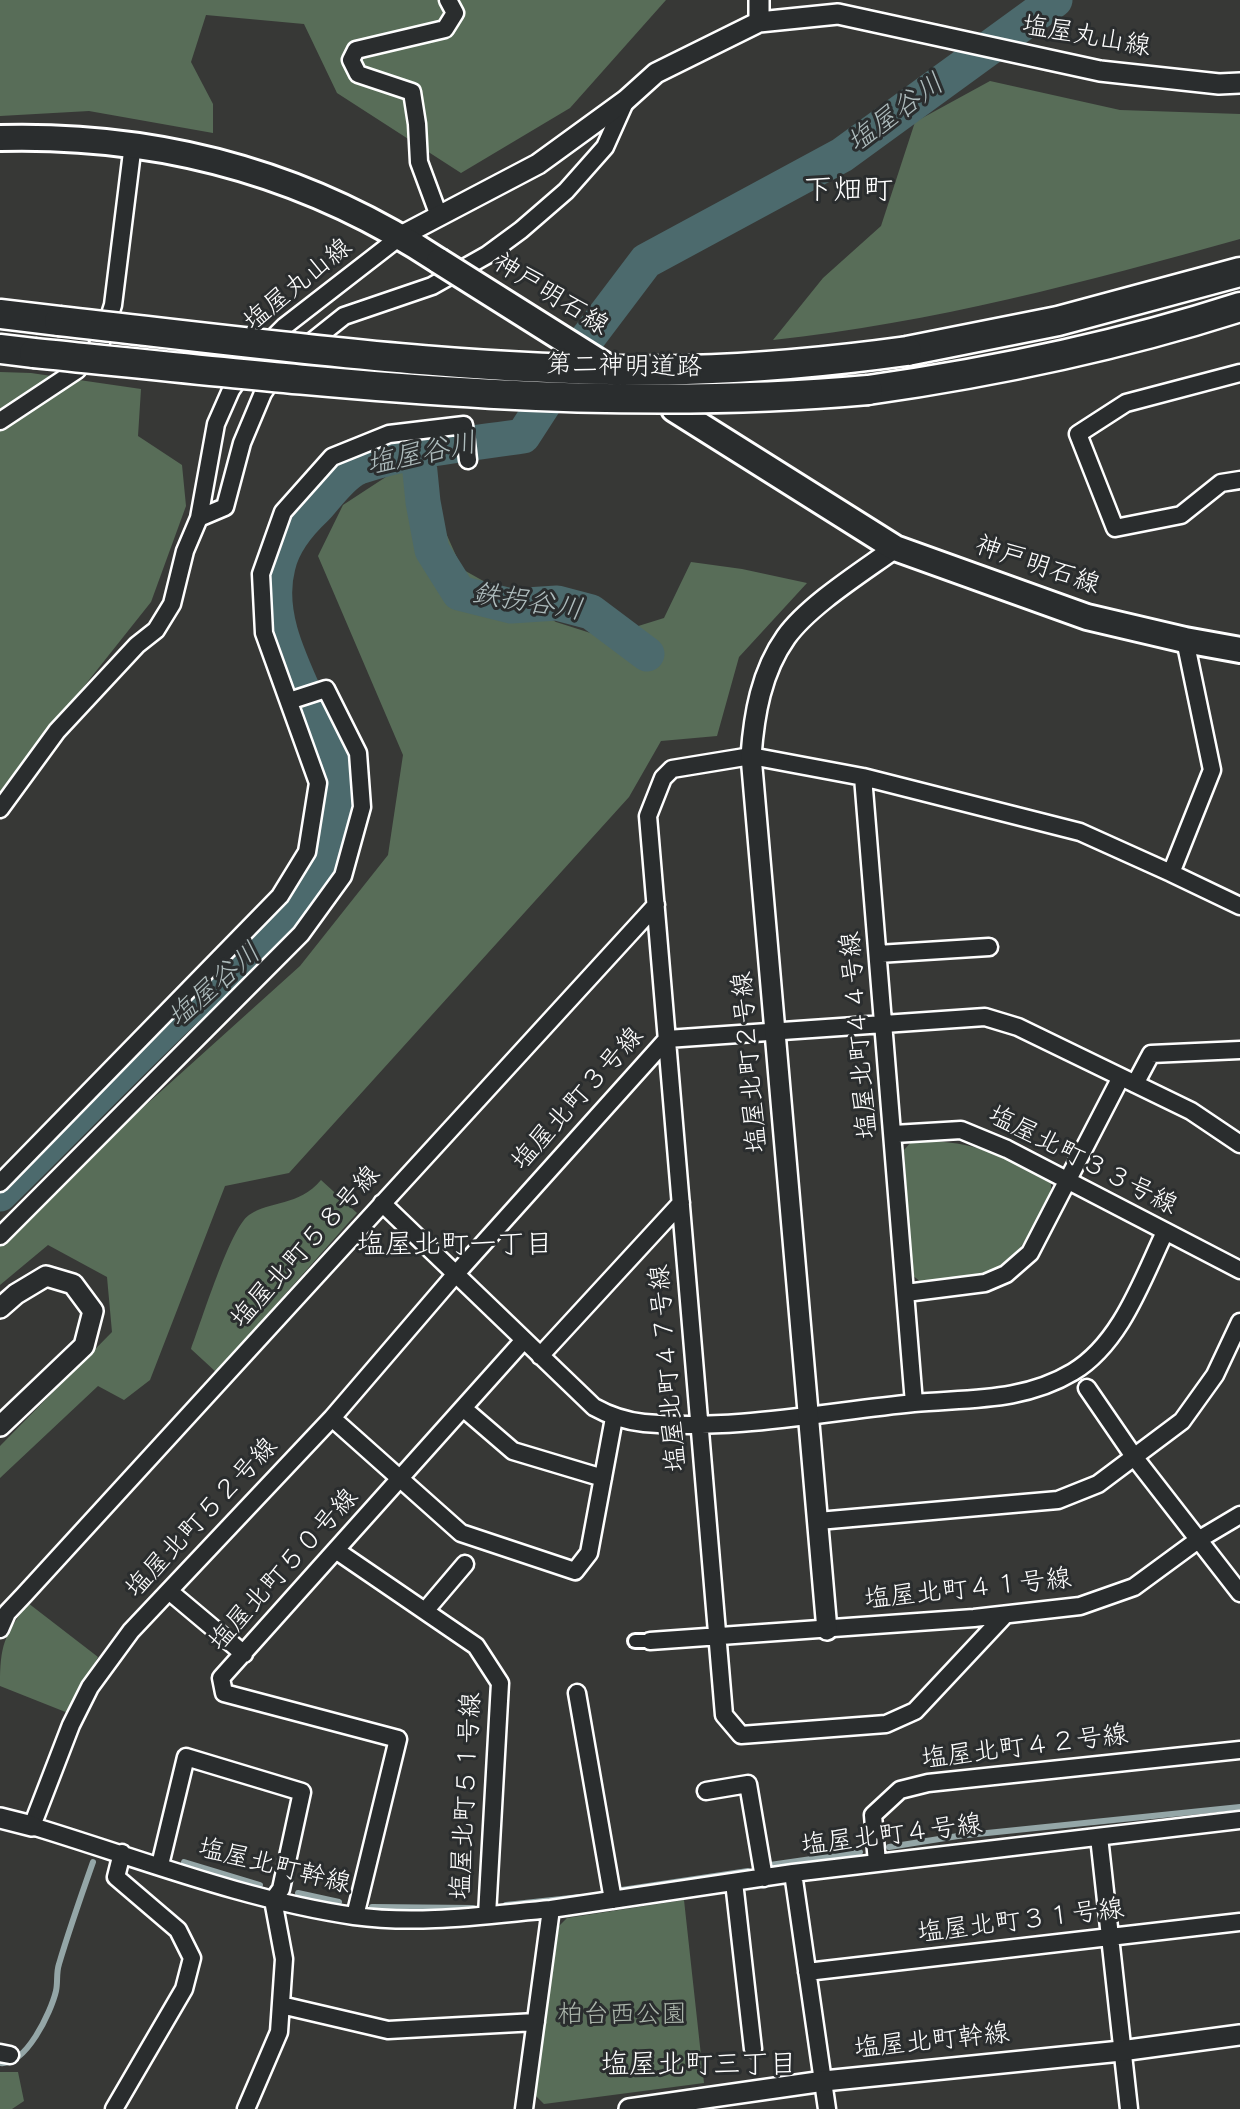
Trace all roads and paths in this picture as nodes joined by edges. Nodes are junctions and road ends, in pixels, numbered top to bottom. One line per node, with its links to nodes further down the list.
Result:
1 (448, 0): 8 (street)
2 (759, 0): 3 (street)
3 (759, 22): 4 (street, 塩屋丸山線); 5 (street, 塩屋丸山線)
4 (1240, 83)
5 (626, 100): 8 (street, 塩屋丸山線); 18 (street)
6 (0, 138): 7 (main road, 神戸明石線)
7 (133, 145): 9 (main road, 神戸明石線); 15 (street)
8 (439, 216): 9 (street, 塩屋丸山線)
9 (401, 236): 18 (street, 塩屋丸山線); 19 (main road, 神戸明石線, bridge)
10 (1240, 272): 12 (highway, 第二神明道路, bridge)
11 (1240, 307): 13 (highway, 第二神明道路, bridge)
12 (0, 314)
13 (0, 349)
14 (1240, 373): 17 (street)
15 (0, 421)
16 (468, 460): 22 (street)
17 (1240, 480)
18 (200, 518): 25 (street, 塩屋丸山線)
19 (895, 548): 20 (main road, 神戸明石線); 23 (street, 塩屋北町２号線)
20 (1185, 640): 21 (main road, 神戸明石線); 26 (street)
21 (1240, 650)
22 (289, 701): 39 (street); 43 (street)
23 (751, 756): 24 (street); 27 (street, 塩屋北町４７号線); 32 (street, 塩屋北町２号線)
24 (863, 777): 26 (street); 30 (street, 塩屋北町４４号線)
25 (0, 809)
26 (1171, 873): 28 (street)
27 (656, 905): 33 (street, 塩屋北町４７号線); 40 (street, 塩屋北町５８号線)
28 (1240, 906)
29 (989, 947): 30 (street)
30 (878, 954): 31 (street, 塩屋北町４４号線)
31 (884, 1024): 32 (street, 塩屋北町３号線); 35 (street, 塩屋北町３号線); 36 (street, 塩屋北町４４号線)
32 (776, 1031): 33 (street, 塩屋北町３号線); 54 (street, 塩屋北町２号線)
33 (667, 1039): 41 (street, 塩屋北町４７号線); 45 (street, 塩屋北町３号線)
34 (1240, 1051): 35 (street)
35 (1128, 1080): 37 (street, 塩屋北町３号線); 38 (street)
36 (894, 1134): 38 (street, 塩屋北町３３号線); 46 (street, 塩屋北町４４号線)
37 (1240, 1144)
38 (1067, 1181): 42 (street, 塩屋北町３３号線); 46 (street)
39 (0, 1183)
40 (382, 1203): 45 (street); 71 (street, 塩屋北町５８号線)
41 (681, 1203): 50 (street); 57 (street, 塩屋北町４７号線)
42 (1165, 1231): 44 (street, 塩屋北町３３号線); 52 (street)
43 (0, 1237)
44 (1240, 1270)
45 (454, 1276): 49 (street); 55 (street, 塩屋北町５２号線)
46 (906, 1293): 52 (street, 塩屋北町４４号線)
47 (0, 1308): 58 (street)
48 (1240, 1322): 59 (street)
49 (523, 1340): 50 (street); 53 (street, 塩屋北町５０号線)
50 (540, 1356): 56 (street)
51 (1087, 1388): 59 (street)
52 (914, 1403): 54 (street)
53 (463, 1408): 60 (street); 61 (street, 塩屋北町５０号線)
54 (809, 1416): 57 (street); 63 (street, 塩屋北町２号線)
55 (332, 1418): 61 (street); 67 (street, 塩屋北町５２号線)
56 (614, 1418): 57 (street); 60 (street)
57 (700, 1424): 73 (street, 塩屋北町４７号線)
58 (0, 1426)
59 (1135, 1458): 63 (street); 64 (street)
60 (603, 1478): 61 (street)
61 (400, 1480): 65 (street, 塩屋北町５０号線)
62 (1240, 1515): 64 (street, 塩屋北町４１号線)
63 (818, 1521): 72 (street, 塩屋北町２号線)
64 (1198, 1539): 68 (street); 70 (street, 塩屋北町４１号線)
65 (337, 1551): 69 (street, 塩屋北町５１号線); 75 (street, 塩屋北町５０号線)
66 (465, 1564): 69 (street)
67 (169, 1591): 75 (street); 81 (street, 塩屋北町５２号線)
68 (1240, 1592)
69 (425, 1611): 92 (street, 塩屋北町５１号線)
70 (1005, 1615): 72 (street, 塩屋北町４１号線); 73 (street, 塩屋北町４７号線)
71 (0, 1629)
72 (827, 1630): 73 (street, 塩屋北町４１号線)
73 (718, 1637): 74 (street, 塩屋北町４１号線)
74 (643, 1641)
75 (244, 1654): 93 (street, 塩屋北町５０号線)
76 (578, 1693): 90 (street)
77 (1240, 1750): 84 (street, 塩屋北町４２号線)
78 (706, 1791): 87 (street)
79 (0, 1818): 81 (street, 塩屋北町幹線)
80 (1240, 1820): 82 (street, 塩屋北町４号線)
81 (32, 1826): 83 (street, 塩屋北町幹線)
82 (1099, 1837): 84 (street, 塩屋北町４号線); 95 (street)
83 (122, 1853): 85 (street, 塩屋北町幹線); 104 (street)
84 (877, 1863): 86 (street, 塩屋北町４号線)
85 (160, 1865): 89 (street, 塩屋北町幹線); 89 (street)
86 (793, 1873): 87 (street, 塩屋北町４号線); 96 (street)
87 (764, 1878): 88 (street, 塩屋北町４号線)
88 (734, 1882): 90 (street, 塩屋北町４号線); 100 (street)
89 (273, 1900): 93 (street, 塩屋北町幹線); 97 (street)
90 (613, 1900): 91 (street, 塩屋北町４号線)
91 (551, 1909): 92 (street, 塩屋北町幹線); 98 (street)
92 (486, 1915): 93 (street, 塩屋北町幹線)
93 (355, 1916)
94 (1240, 1922): 95 (street, 塩屋北町３１号線)
95 (1110, 1937): 96 (street, 塩屋北町３１号線); 101 (street)
96 (807, 1972): 102 (street)
97 (281, 2005): 98 (street); 103 (street)
98 (536, 2022): 105 (street)
99 (1240, 2035): 101 (street, 塩屋北町幹線)
100 (754, 2049)
101 (1121, 2051): 102 (street, 塩屋北町幹線); 108 (street)
102 (824, 2081): 106 (street, 塩屋北町幹線); 107 (street)
103 (252, 2108)
104 (114, 2109)
105 (524, 2109)
106 (629, 2109)
107 (827, 2109)
108 (1129, 2109)

